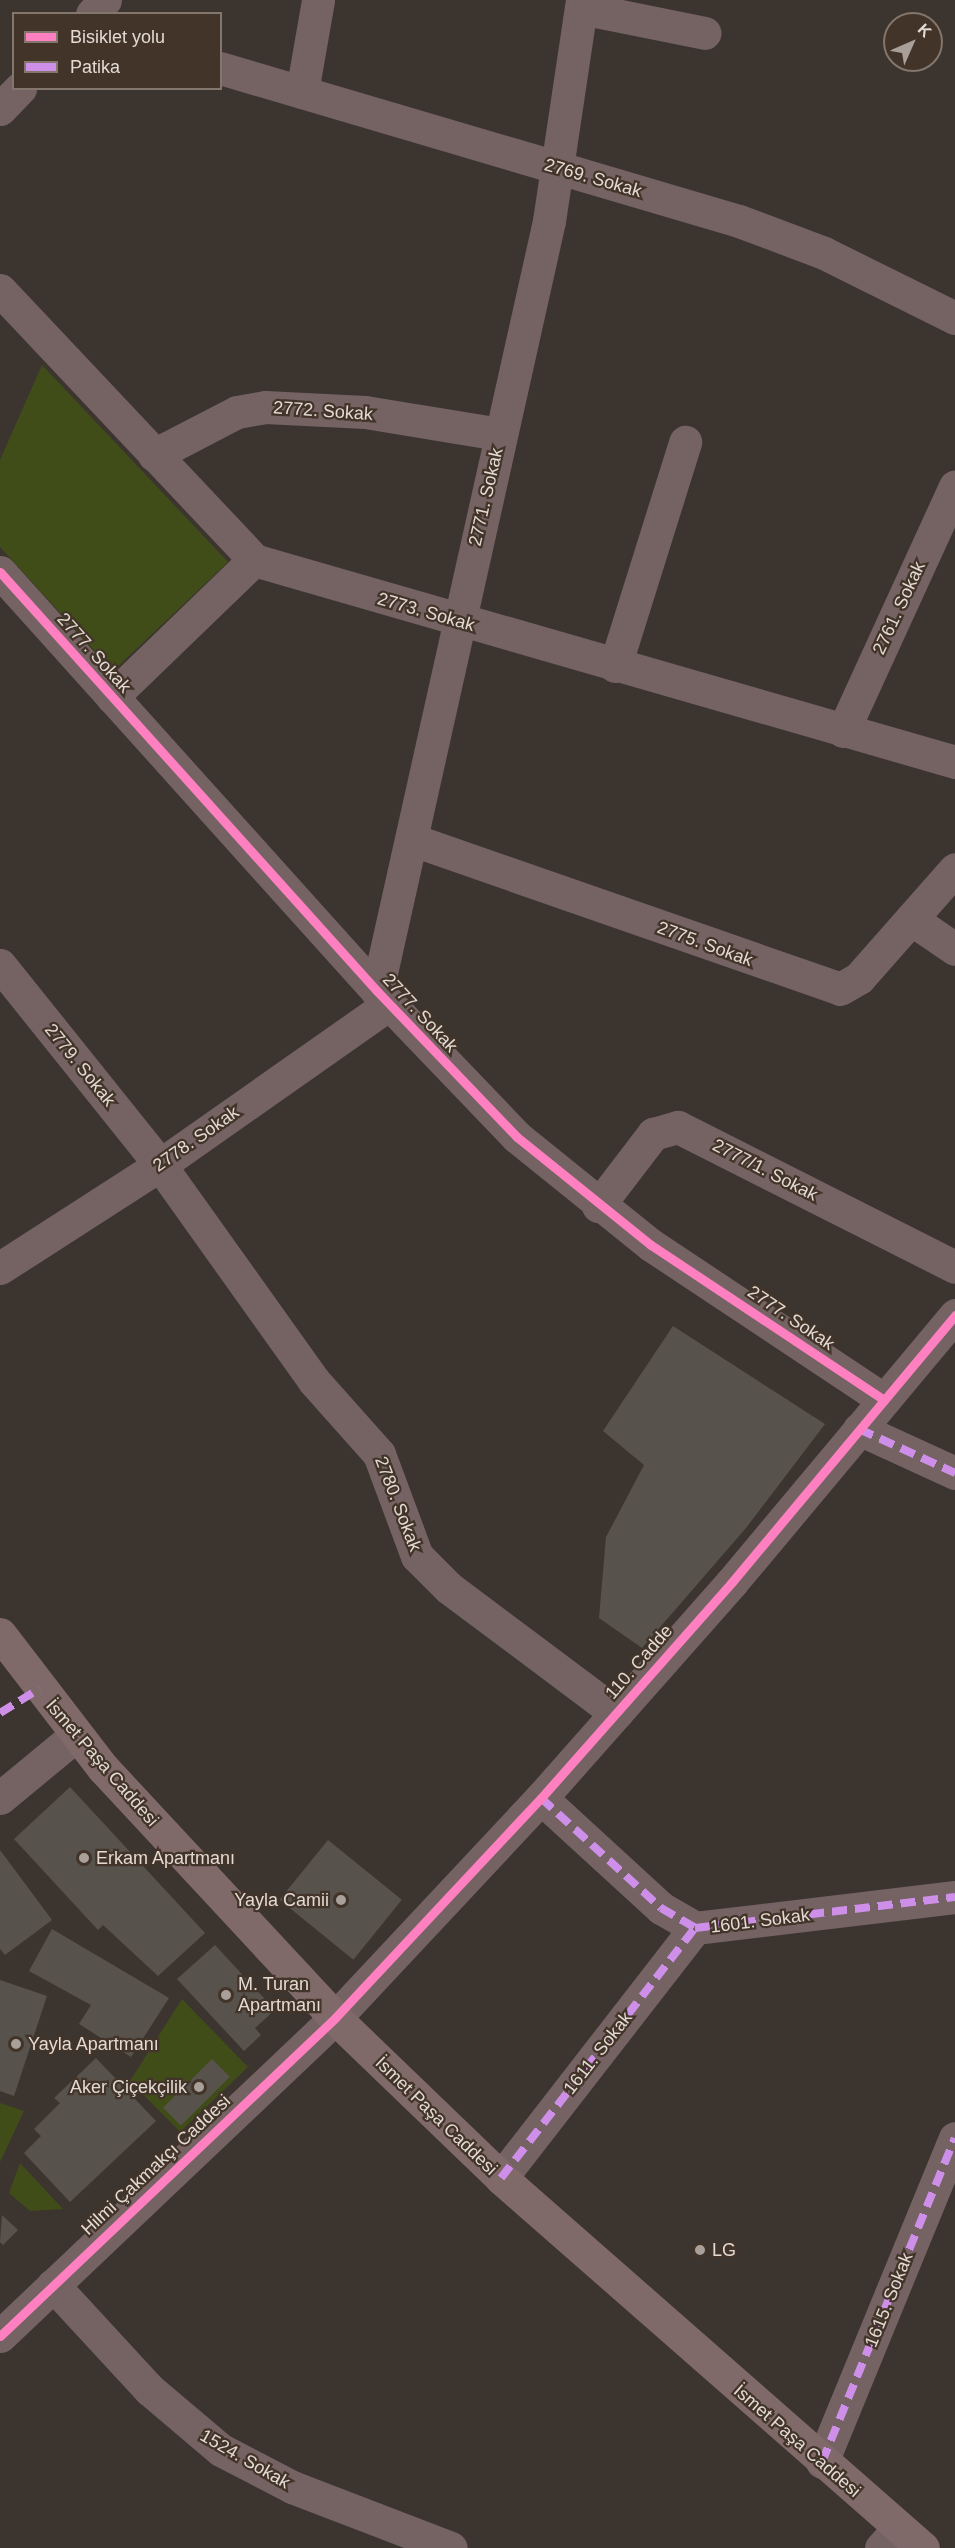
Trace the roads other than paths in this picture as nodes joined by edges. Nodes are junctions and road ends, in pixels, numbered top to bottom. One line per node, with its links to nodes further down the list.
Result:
1 (318, 0): 6 (street)
2 (582, 4): 3 (street); 8 (street, 2771. Sokak)
3 (705, 33)
4 (222, 69): 6 (street, 2769. Sokak)
5 (18, 90): 7 (street)
6 (302, 92): 8 (street, 2769. Sokak)
7 (0, 110)
8 (559, 168): 10 (street, 2769. Sokak); 11 (street, 2771. Sokak)
9 (0, 290): 13 (street, 2773. Sokak)
10 (955, 318)
11 (500, 434): 13 (street, 2772. Sokak); 17 (street, 2771. Sokak)
12 (684, 442): 18 (street)
13 (154, 455): 15 (street, 2773. Sokak)
14 (955, 486): 20 (street, 2761. Sokak)
15 (254, 560): 17 (street, 2773. Sokak); 19 (street)
16 (0, 573): 19 (street, 2777. Sokak)
17 (458, 621): 18 (street, 2773. Sokak); 22 (street, 2771. Sokak)
18 (615, 666): 20 (street, 2773. Sokak)
19 (112, 697): 27 (street, 2777. Sokak)
20 (843, 730): 21 (street, 2773. Sokak)
21 (955, 762)
22 (413, 840): 24 (street, 2775. Sokak); 27 (street, 2771. Sokak)
23 (955, 869): 24 (street, 2775. Sokak)
24 (911, 920): 25 (street)
25 (955, 949)
26 (0, 964): 28 (street, 2779. Sokak)
27 (383, 998): 28 (street, 2778. Sokak); 29 (street, 2777. Sokak)
28 (160, 1165): 31 (street, 2778. Sokak); 37 (street, 2780. Sokak)
29 (598, 1206): 30 (street, 2777/1. Sokak); 33 (street, 2777. Sokak)
30 (955, 1267)
31 (0, 1268)
32 (955, 1315): 33 (street, 110. Cadde)
33 (884, 1400): 34 (street, 110. Cadde)
34 (859, 1429): 35 (street); 37 (street, 110. Cadde)
35 (955, 1473)
36 (0, 1634): 38 (main road, İsmet Paşa Caddesi)
37 (616, 1713): 40 (street, 110. Cadde)
38 (75, 1736): 39 (street); 43 (main road, İsmet Paşa Caddesi)
39 (0, 1798)
40 (541, 1798): 42 (street, 1601. Sokak); 43 (street, 110. Cadde)
41 (955, 1897): 42 (street, 1601. Sokak)
42 (695, 1928): 45 (street, 1611. Sokak)
43 (335, 2018): 45 (main road, İsmet Paşa Caddesi); 46 (street, Hilmi Çakmakçı Caddesi)
44 (955, 2138): 48 (street, 1615. Sokak)
45 (501, 2178): 48 (main road, İsmet Paşa Caddesi)
46 (53, 2285): 47 (street, Hilmi Çakmakçı Caddesi); 50 (street, 1524. Sokak)
47 (0, 2336)
48 (822, 2462): 49 (main road, İsmet Paşa Caddesi)
49 (901, 2541)
50 (451, 2548)

